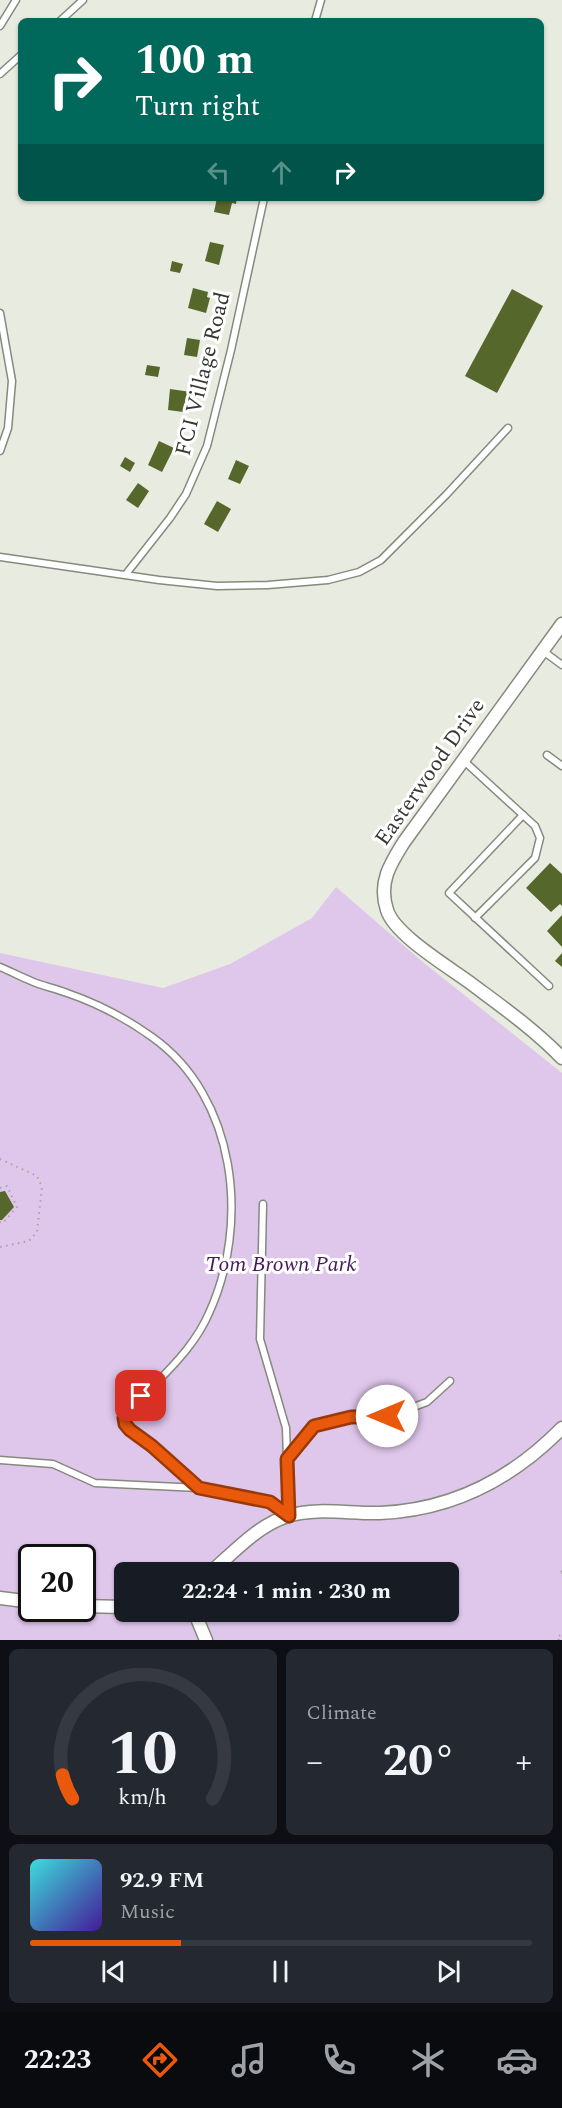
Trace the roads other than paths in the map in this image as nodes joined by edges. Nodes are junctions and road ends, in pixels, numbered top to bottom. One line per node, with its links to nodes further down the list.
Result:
1 (16, 0): 6 (lane)
2 (83, 0): 4 (lane)
3 (321, 0): 5 (lane)
4 (63, 18)
5 (316, 18)
6 (0, 26)
7 (18, 58): 8 (lane)
8 (0, 74)
9 (263, 201): 14 (lane, FCI Village Road)
10 (0, 313): 12 (lane)
11 (507, 428): 14 (lane)
12 (0, 451)
13 (0, 557): 14 (lane)
14 (126, 574)
15 (562, 624): 16 (street, Easterwood Drive)
16 (543, 651): 17 (lane); 19 (street, Easterwood Drive)
17 (562, 665)
18 (547, 755): 20 (lane)
19 (463, 760): 21 (lane); 25 (street, Easterwood Drive)
20 (562, 765)
21 (523, 815): 22 (lane); 22 (lane)
22 (476, 918): 24 (lane)
23 (0, 966): 31 (lane)
24 (549, 986)
25 (562, 1058)
26 (263, 1204): 29 (lane)
27 (450, 1381): 29 (lane)
28 (562, 1428): 32 (street)
29 (287, 1459): 32 (lane)
30 (0, 1460): 31 (lane)
31 (199, 1488): 32 (lane)
32 (289, 1516): 33 (street)
33 (223, 1562)
34 (0, 1598): 35 (street)
35 (18, 1600)
36 (96, 1606): 37 (street)
37 (114, 1607)
38 (199, 1622): 39 (street)
39 (206, 1640)

